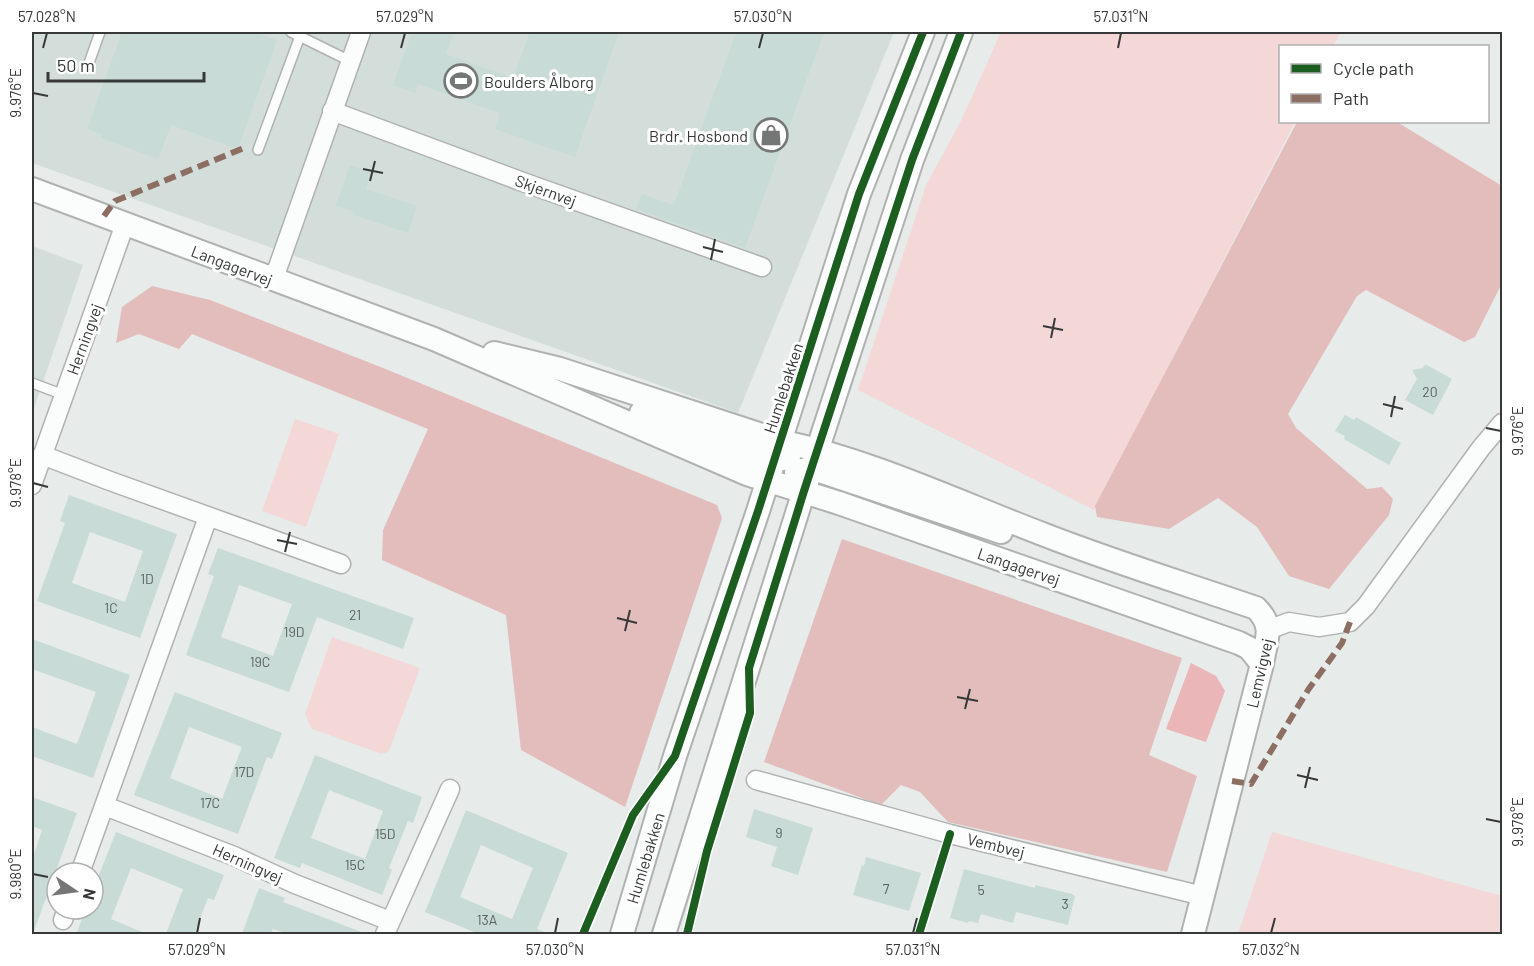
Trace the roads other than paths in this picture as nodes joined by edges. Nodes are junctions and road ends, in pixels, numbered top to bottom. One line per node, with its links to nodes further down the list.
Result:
1 (100, 32): 8 (lane)
2 (291, 32): 6 (lane)
3 (361, 32): 7 (street)
4 (922, 32): 21 (street, Humlebakken)
5 (962, 32): 20 (street)
6 (300, 36): 7 (lane); 10 (lane)
7 (350, 61): 9 (street)
8 (89, 63)
9 (332, 111): 13 (street, Skjernvej); 14 (street)
10 (258, 150)
11 (32, 189): 12 (street, Langagervej)
12 (125, 224): 14 (street, Langagervej); 17 (street, Herningvej)
13 (762, 267)
14 (273, 281): 15 (street, Langagervej)
15 (434, 339): 21 (street, Langagervej); 21 (street, Langagervej)
16 (32, 383): 17 (lane)
17 (64, 395): 19 (street, Herningvej)
18 (1503, 423): 26 (street, Lemvigvej)
19 (42, 455): 22 (street, Herningvej); 24 (street)
20 (815, 459): 21 (street); 21 (street, Langagervej); 23 (street); 26 (street, Langagervej)
21 (774, 460): 23 (street, Langagervej); 34 (street, Humlebakken)
22 (32, 485)
23 (804, 491): 27 (street, Langagervej); 35 (street)
24 (208, 516): 25 (street); 30 (street)
25 (341, 564)
26 (1268, 630): 27 (street, Lemvigvej)
27 (1262, 664): 32 (street, Lemvigvej)
28 (756, 780): 32 (street, Vembvej)
29 (450, 789): 33 (street, Herningvej)
30 (105, 806): 31 (street); 33 (street, Herningvej)
31 (84, 861)
32 (1203, 896): 36 (street, Lemvigvej)
33 (388, 928)
34 (621, 934)
35 (664, 934)
36 (1193, 934)

